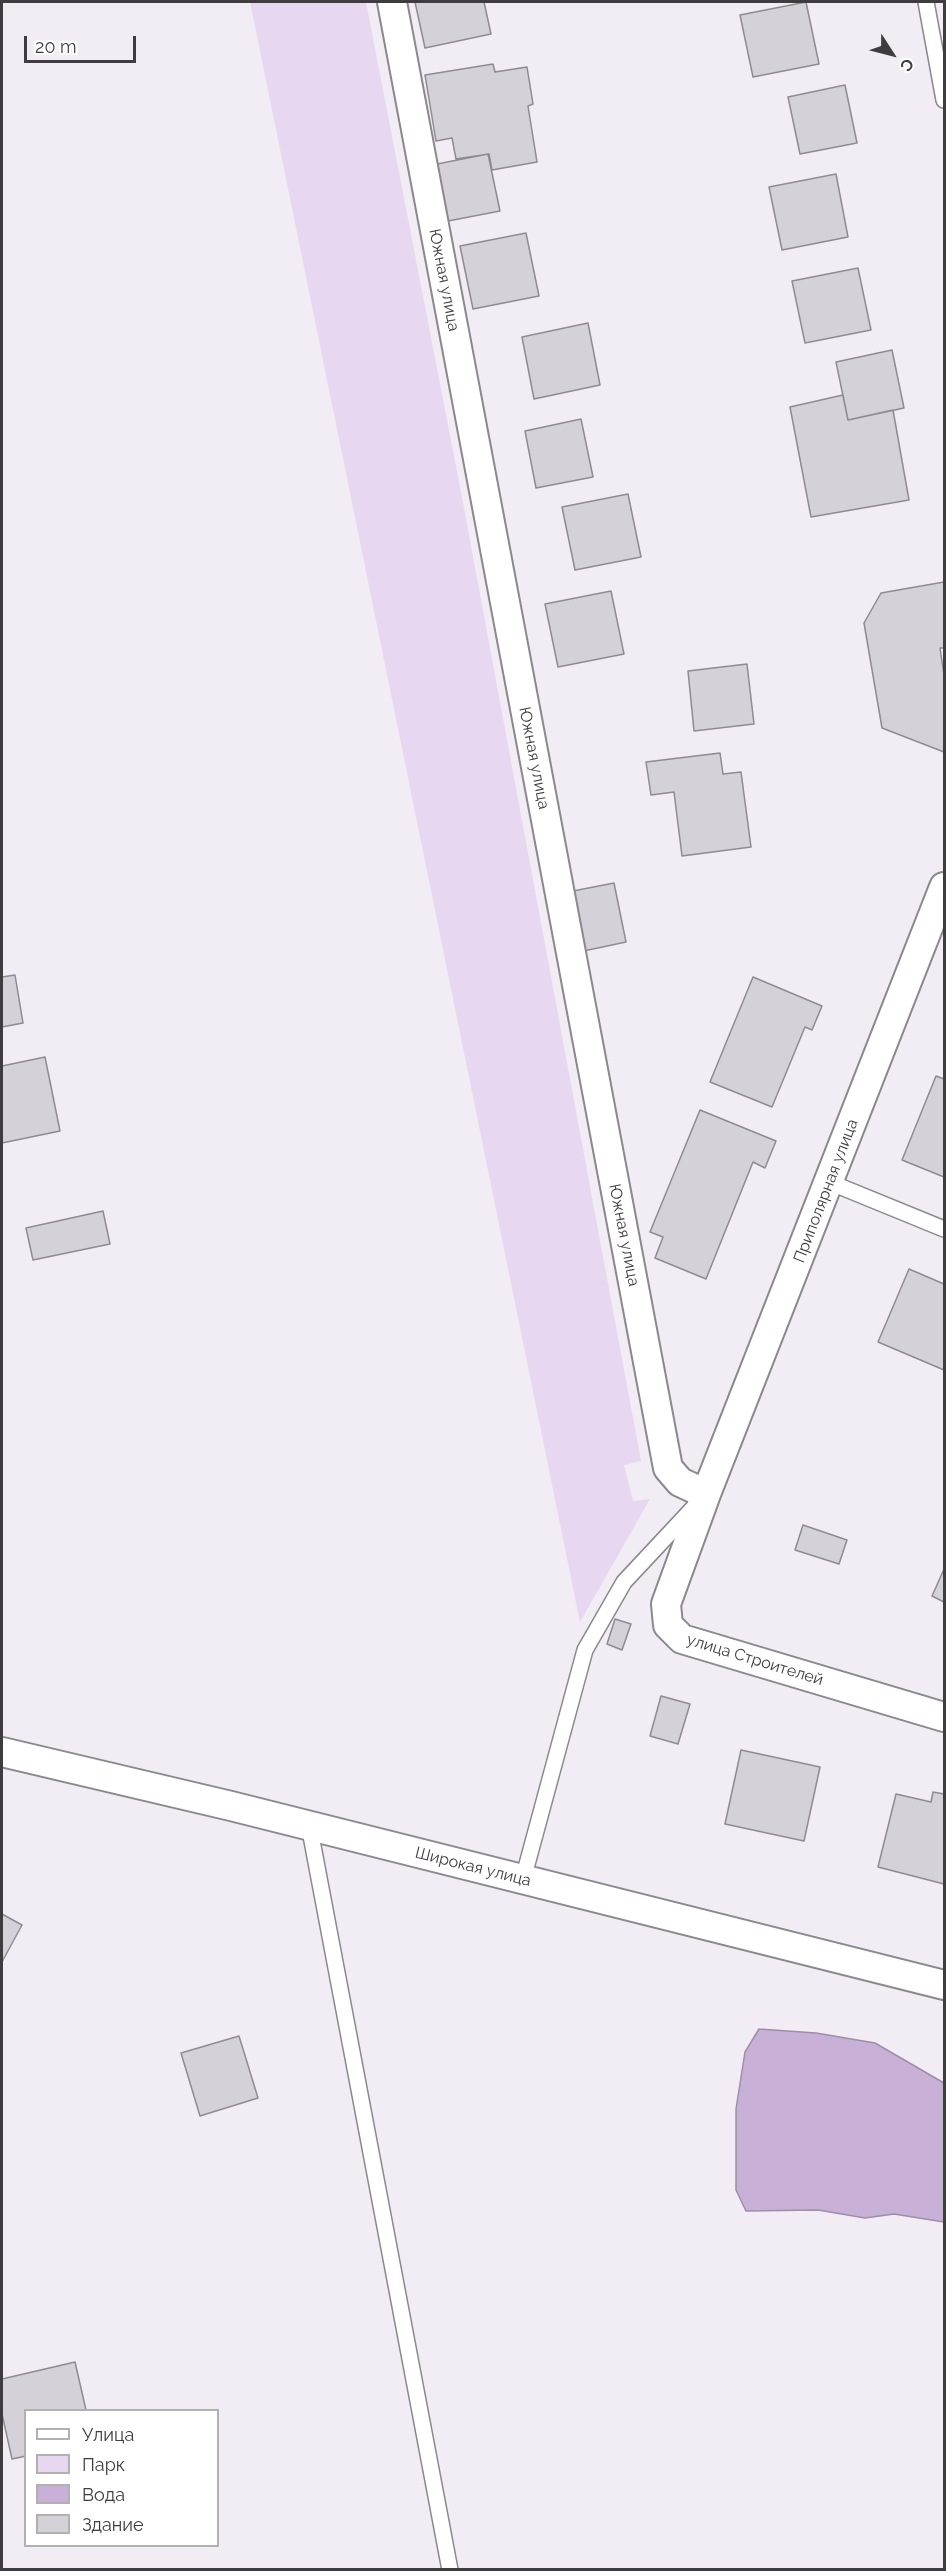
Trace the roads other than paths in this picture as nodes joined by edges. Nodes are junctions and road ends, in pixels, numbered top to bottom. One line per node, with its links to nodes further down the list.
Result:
1 (392, 2): 7 (street, Южная улица)
2 (926, 2): 3 (lane)
3 (945, 100)
4 (945, 887): 5 (street, Приполярная улица)
5 (830, 1182): 6 (lane); 7 (street, Приполярная улица)
6 (945, 1229)
7 (706, 1494): 8 (street, улица Строителей); 11 (lane)
8 (945, 1717)
9 (2, 1752): 10 (street, Широкая улица)
10 (309, 1825): 11 (street, Широкая улица); 13 (lane)
11 (523, 1879): 12 (street, Широкая улица)
12 (945, 1985)
13 (450, 2570)

